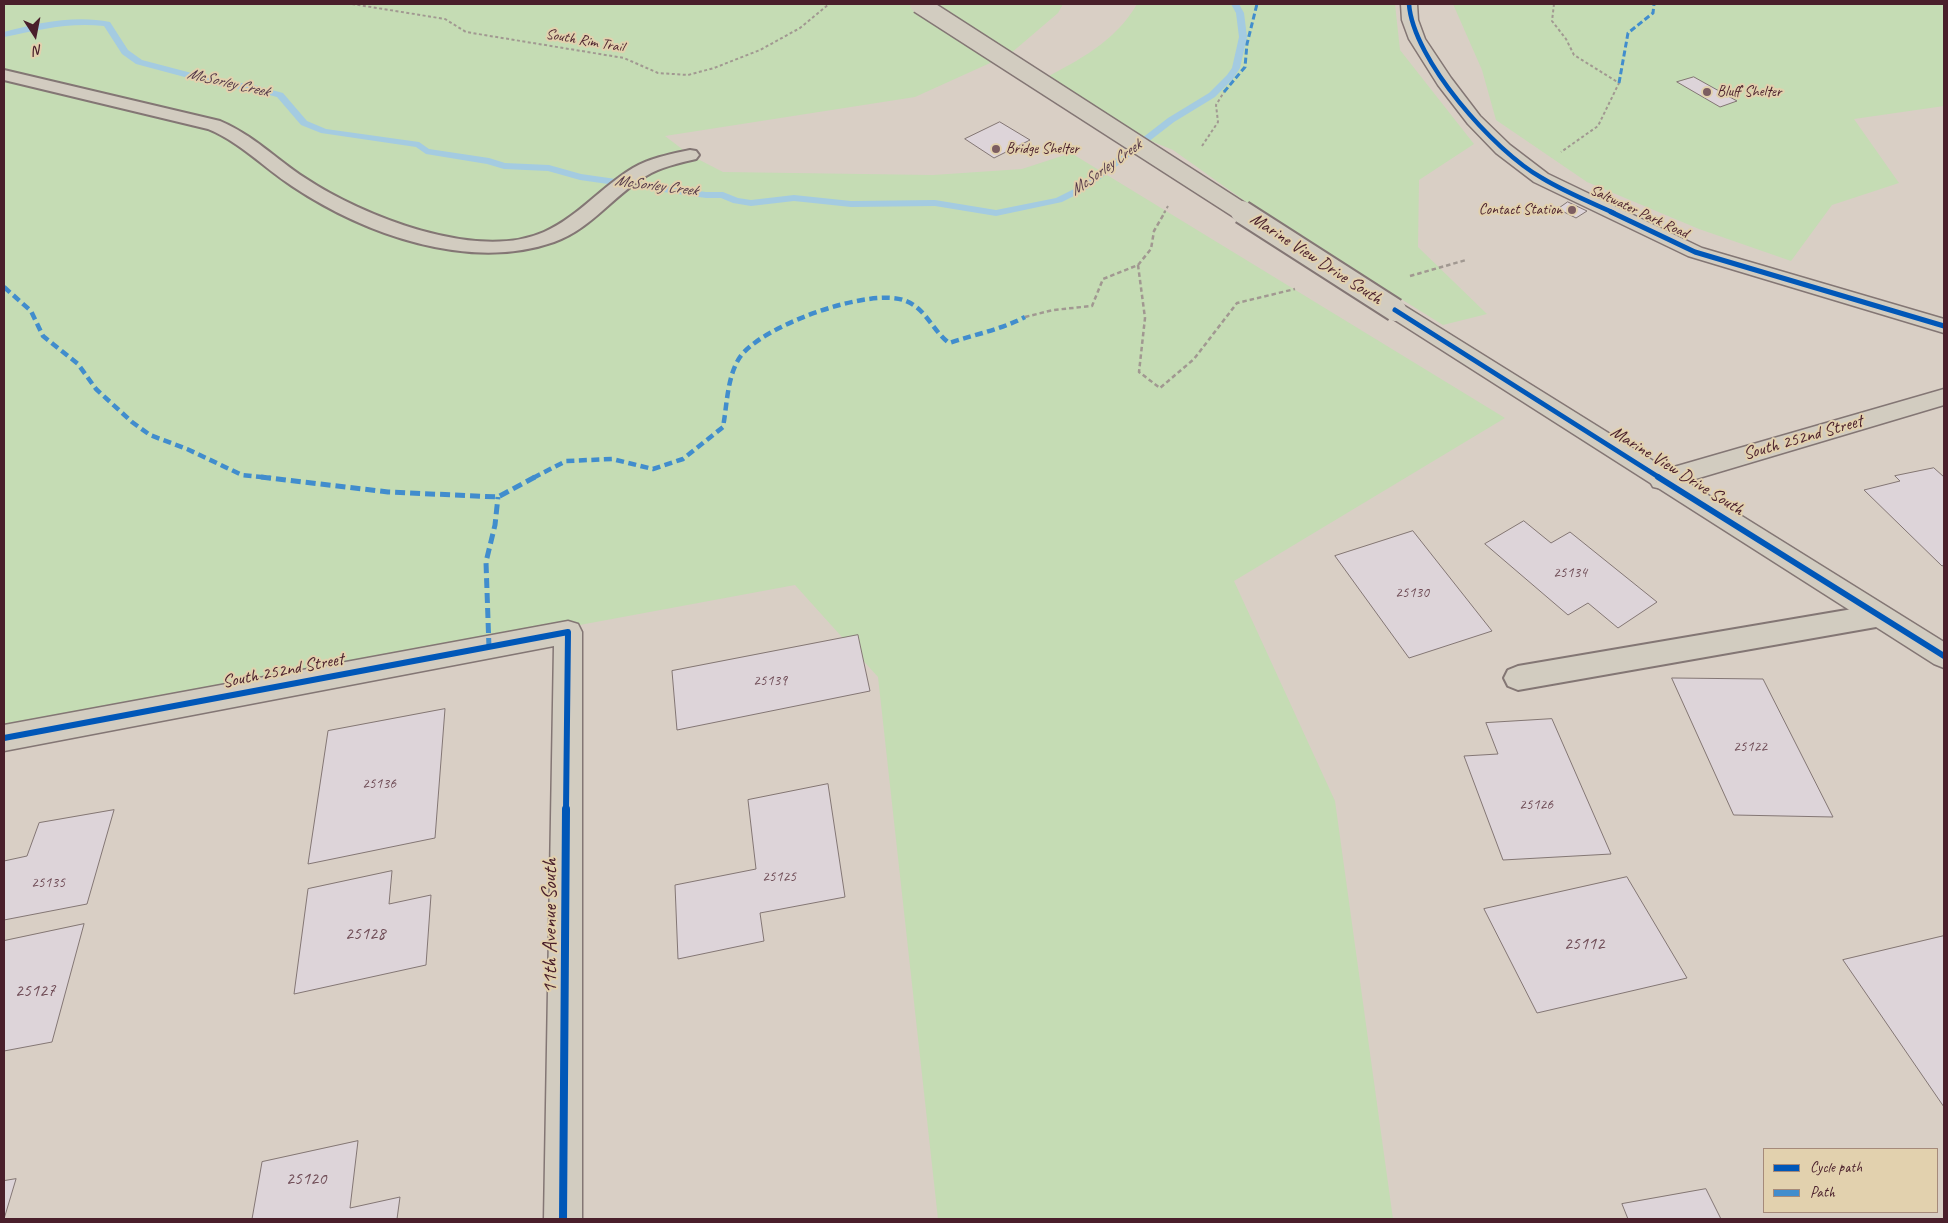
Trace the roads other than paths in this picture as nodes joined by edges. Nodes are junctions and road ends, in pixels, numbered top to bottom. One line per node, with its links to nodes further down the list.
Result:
1 (919, 4): 7 (street, Marine View Drive South, bridge)
2 (1409, 4): 5 (street, Saltwater Park Road)
3 (4, 76): 4 (lane)
4 (690, 155)
5 (1944, 326)
6 (1944, 397): 7 (street, South 252nd Street)
7 (1662, 480): 8 (street, Marine View Drive South)
8 (1876, 616): 10 (street, Marine View Drive South); 11 (lane)
9 (568, 632): 12 (street, South 252nd Street); 13 (street, 11th Avenue South)
10 (1944, 656)
11 (1518, 678)
12 (4, 738)
13 (563, 1219)

